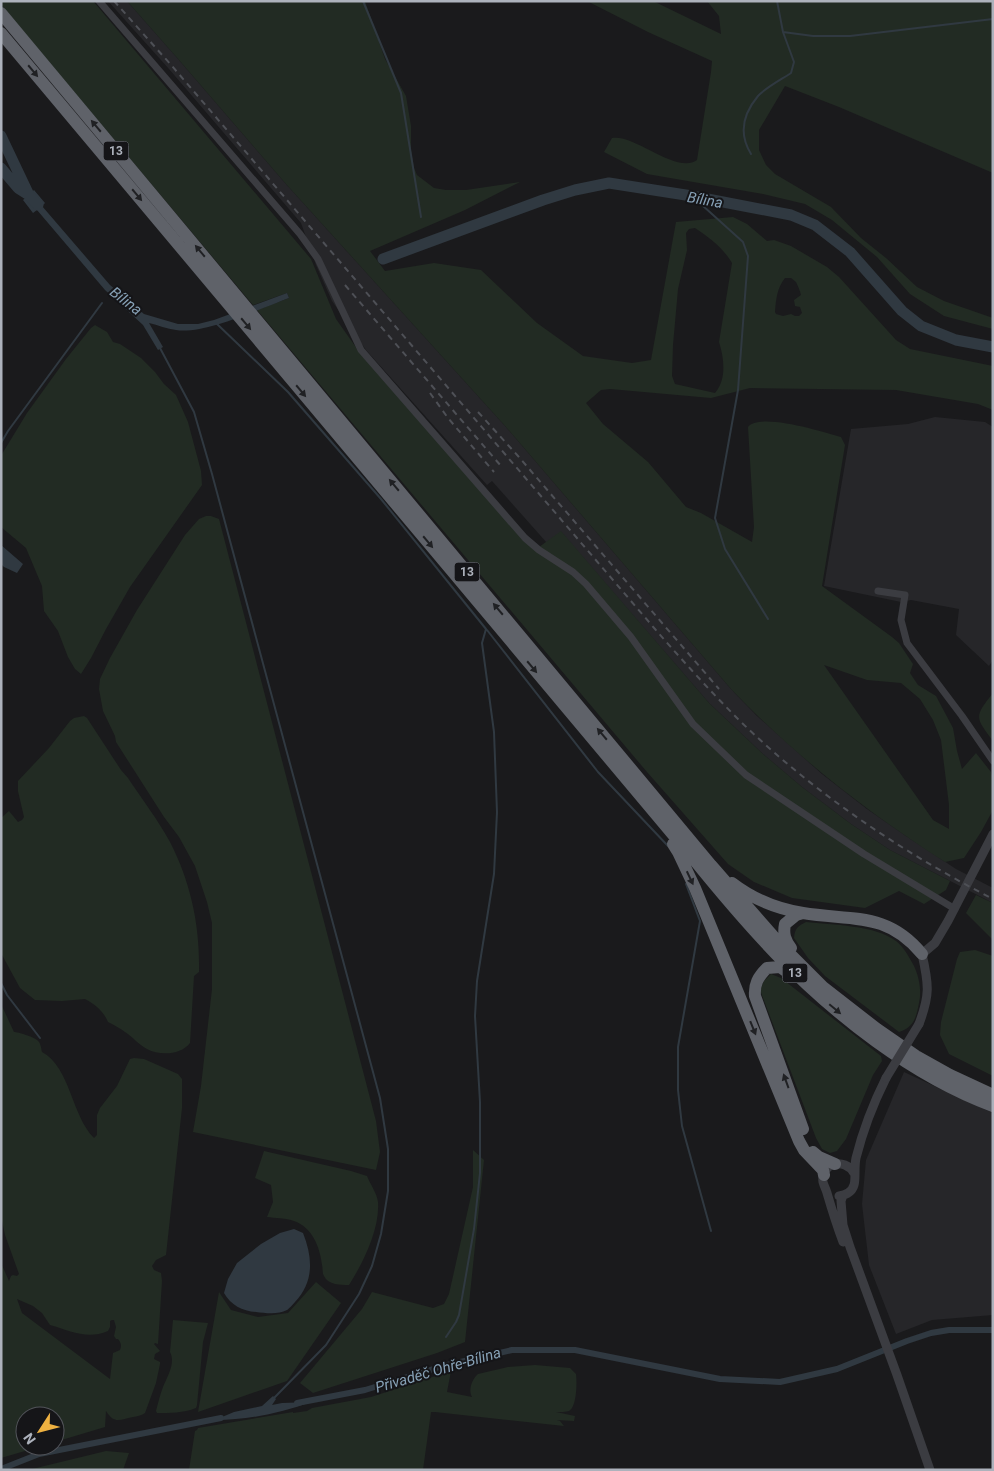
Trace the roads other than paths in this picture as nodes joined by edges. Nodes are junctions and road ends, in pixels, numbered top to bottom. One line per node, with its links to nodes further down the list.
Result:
1 (100, 1): 11 (street)
2 (1, 13): 4 (highway, 13, one-way to 2)
3 (1, 33): 4 (highway, 13, one-way to 4)
4 (226, 292): 5 (highway, 13)
5 (274, 350): 8 (highway, 13, one-way to 8); 10 (highway, 13, one-way to 5)
6 (878, 591): 7 (street)
7 (993, 761)
8 (638, 792): 14 (highway, 13); 20 (highway, one-way to 20)
9 (993, 834): 11 (street)
10 (711, 865): 12 (highway); 14 (highway, 13)
11 (954, 908): 13 (street)
12 (803, 913): 13 (highway); 14 (highway)
13 (922, 954): 17 (street, bridge)
14 (821, 991): 15 (highway, 13); 16 (highway, 13, one-way to 16); 18 (highway, one-way to 14)
15 (993, 1095)
16 (993, 1106)
17 (859, 1145): 18 (street); 19 (street)
18 (839, 1164): 19 (street); 20 (street)
19 (854, 1173): 22 (street)
20 (824, 1175): 21 (street)
21 (826, 1190): 22 (street); 23 (street)
22 (843, 1195): 23 (street)
23 (868, 1297): 24 (street)
24 (930, 1470)

